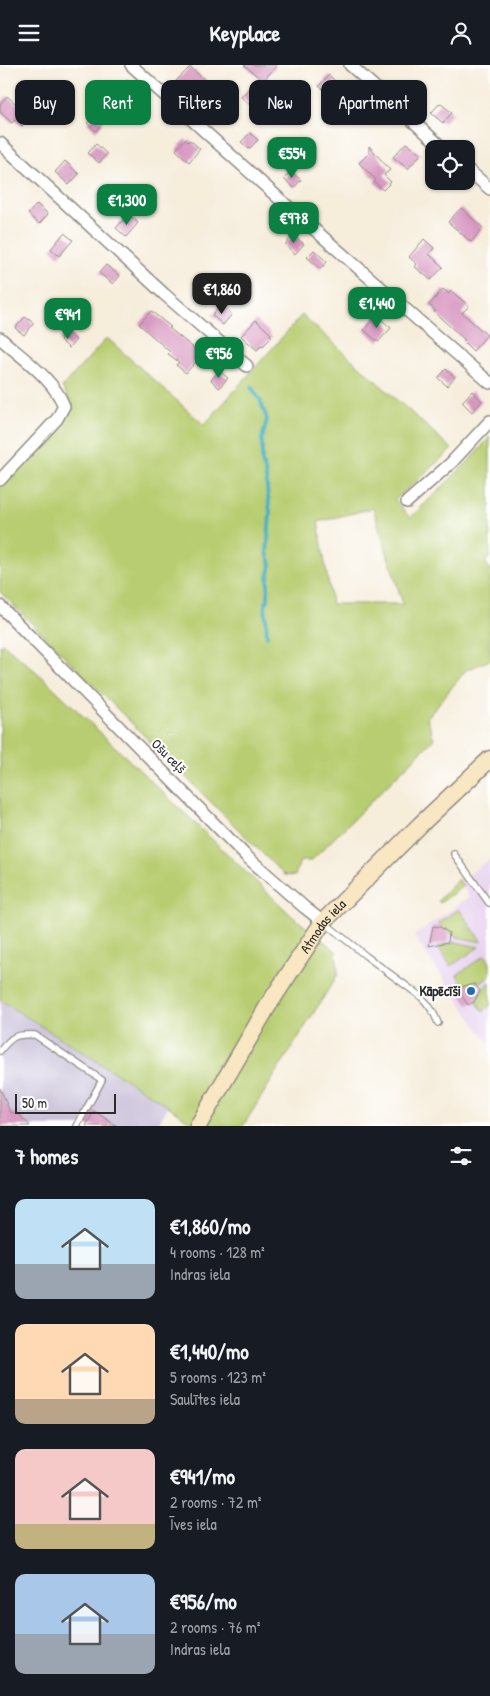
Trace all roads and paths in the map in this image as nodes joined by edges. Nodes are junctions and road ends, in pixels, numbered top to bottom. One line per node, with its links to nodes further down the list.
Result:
1 (130, 65): 9 (street)
2 (350, 65): 3 (street)
3 (434, 140)
4 (0, 143): 8 (street)
5 (475, 176): 6 (street)
6 (490, 189)
7 (0, 339): 11 (street)
8 (247, 366)
9 (490, 383)
10 (490, 421): 12 (street)
11 (0, 480)
12 (406, 503)
13 (0, 606): 17 (street, Ošu ceļš)
14 (490, 759): 17 (main road, Atmodas iela)
15 (454, 853): 16 (lane)
16 (489, 903)
17 (323, 921): 18 (lane); 21 (main road, Atmodas iela)
18 (438, 1023)
19 (0, 1051): 20 (lane)
20 (77, 1126)
21 (198, 1126)

